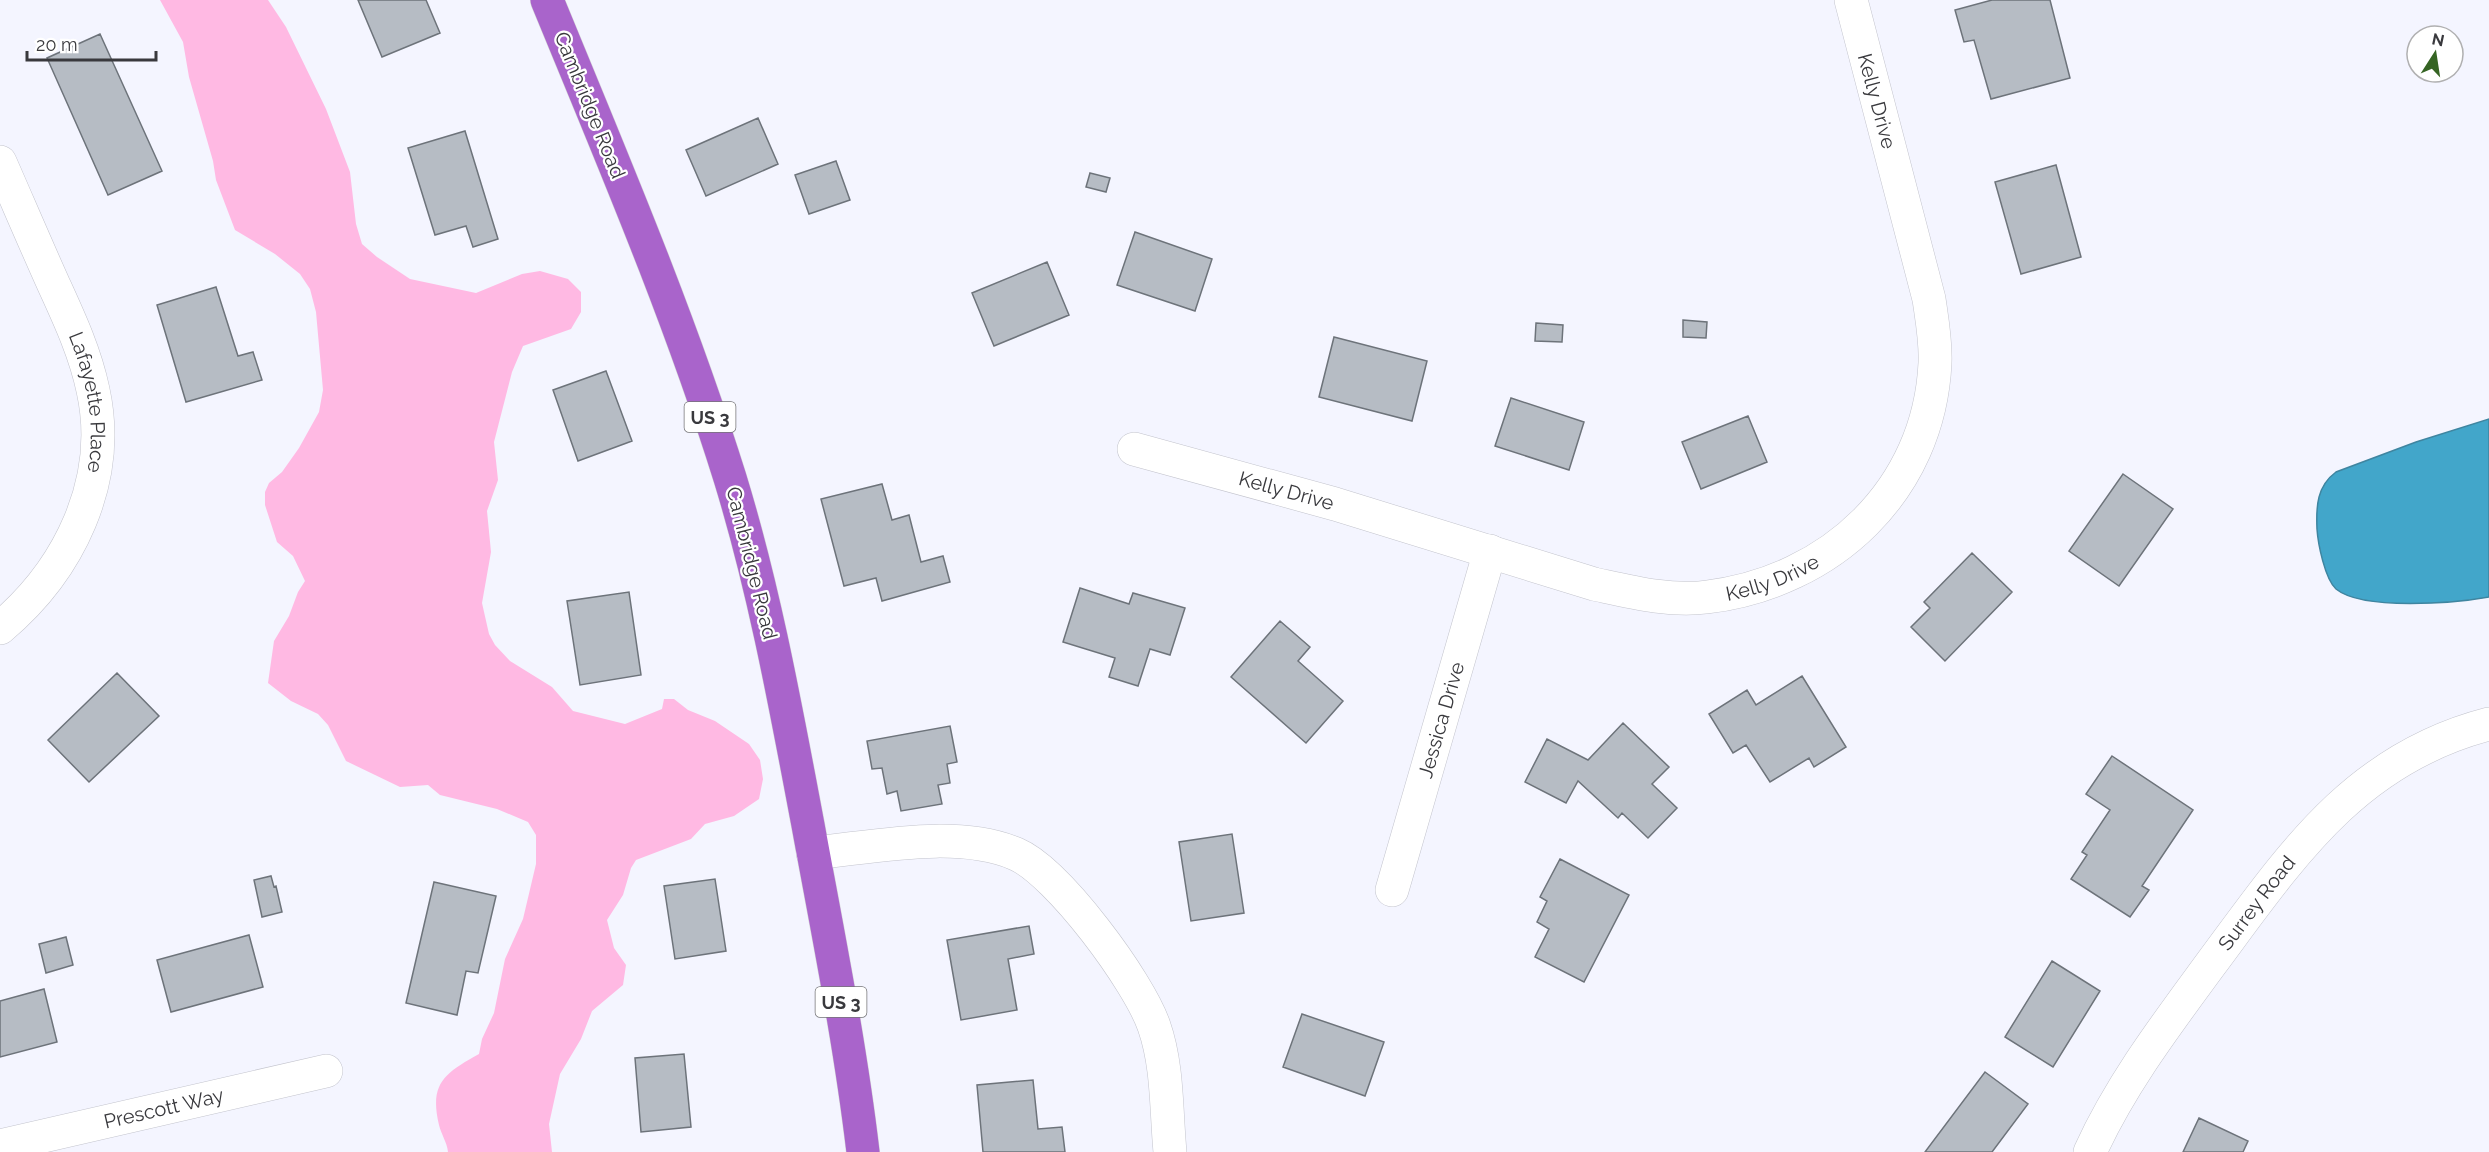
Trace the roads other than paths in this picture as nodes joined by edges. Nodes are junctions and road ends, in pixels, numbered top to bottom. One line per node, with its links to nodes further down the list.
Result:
1 (547, 0): 8 (highway, Cambridge Road / US 3)
2 (1851, 0): 5 (street, Kelly Drive)
3 (0, 162): 6 (street, Lafayette Place)
4 (1134, 449): 5 (street, Kelly Drive)
5 (1490, 551): 9 (street, Jessica Drive)
6 (0, 628)
7 (2489, 724): 14 (street, Surrey Road)
8 (813, 853): 12 (highway, Cambridge Road / US 3); 13 (street)
9 (1392, 890)
10 (326, 1071): 11 (street, Prescott Way)
11 (0, 1146)
12 (863, 1152)
13 (1170, 1152)
14 (2090, 1152)

